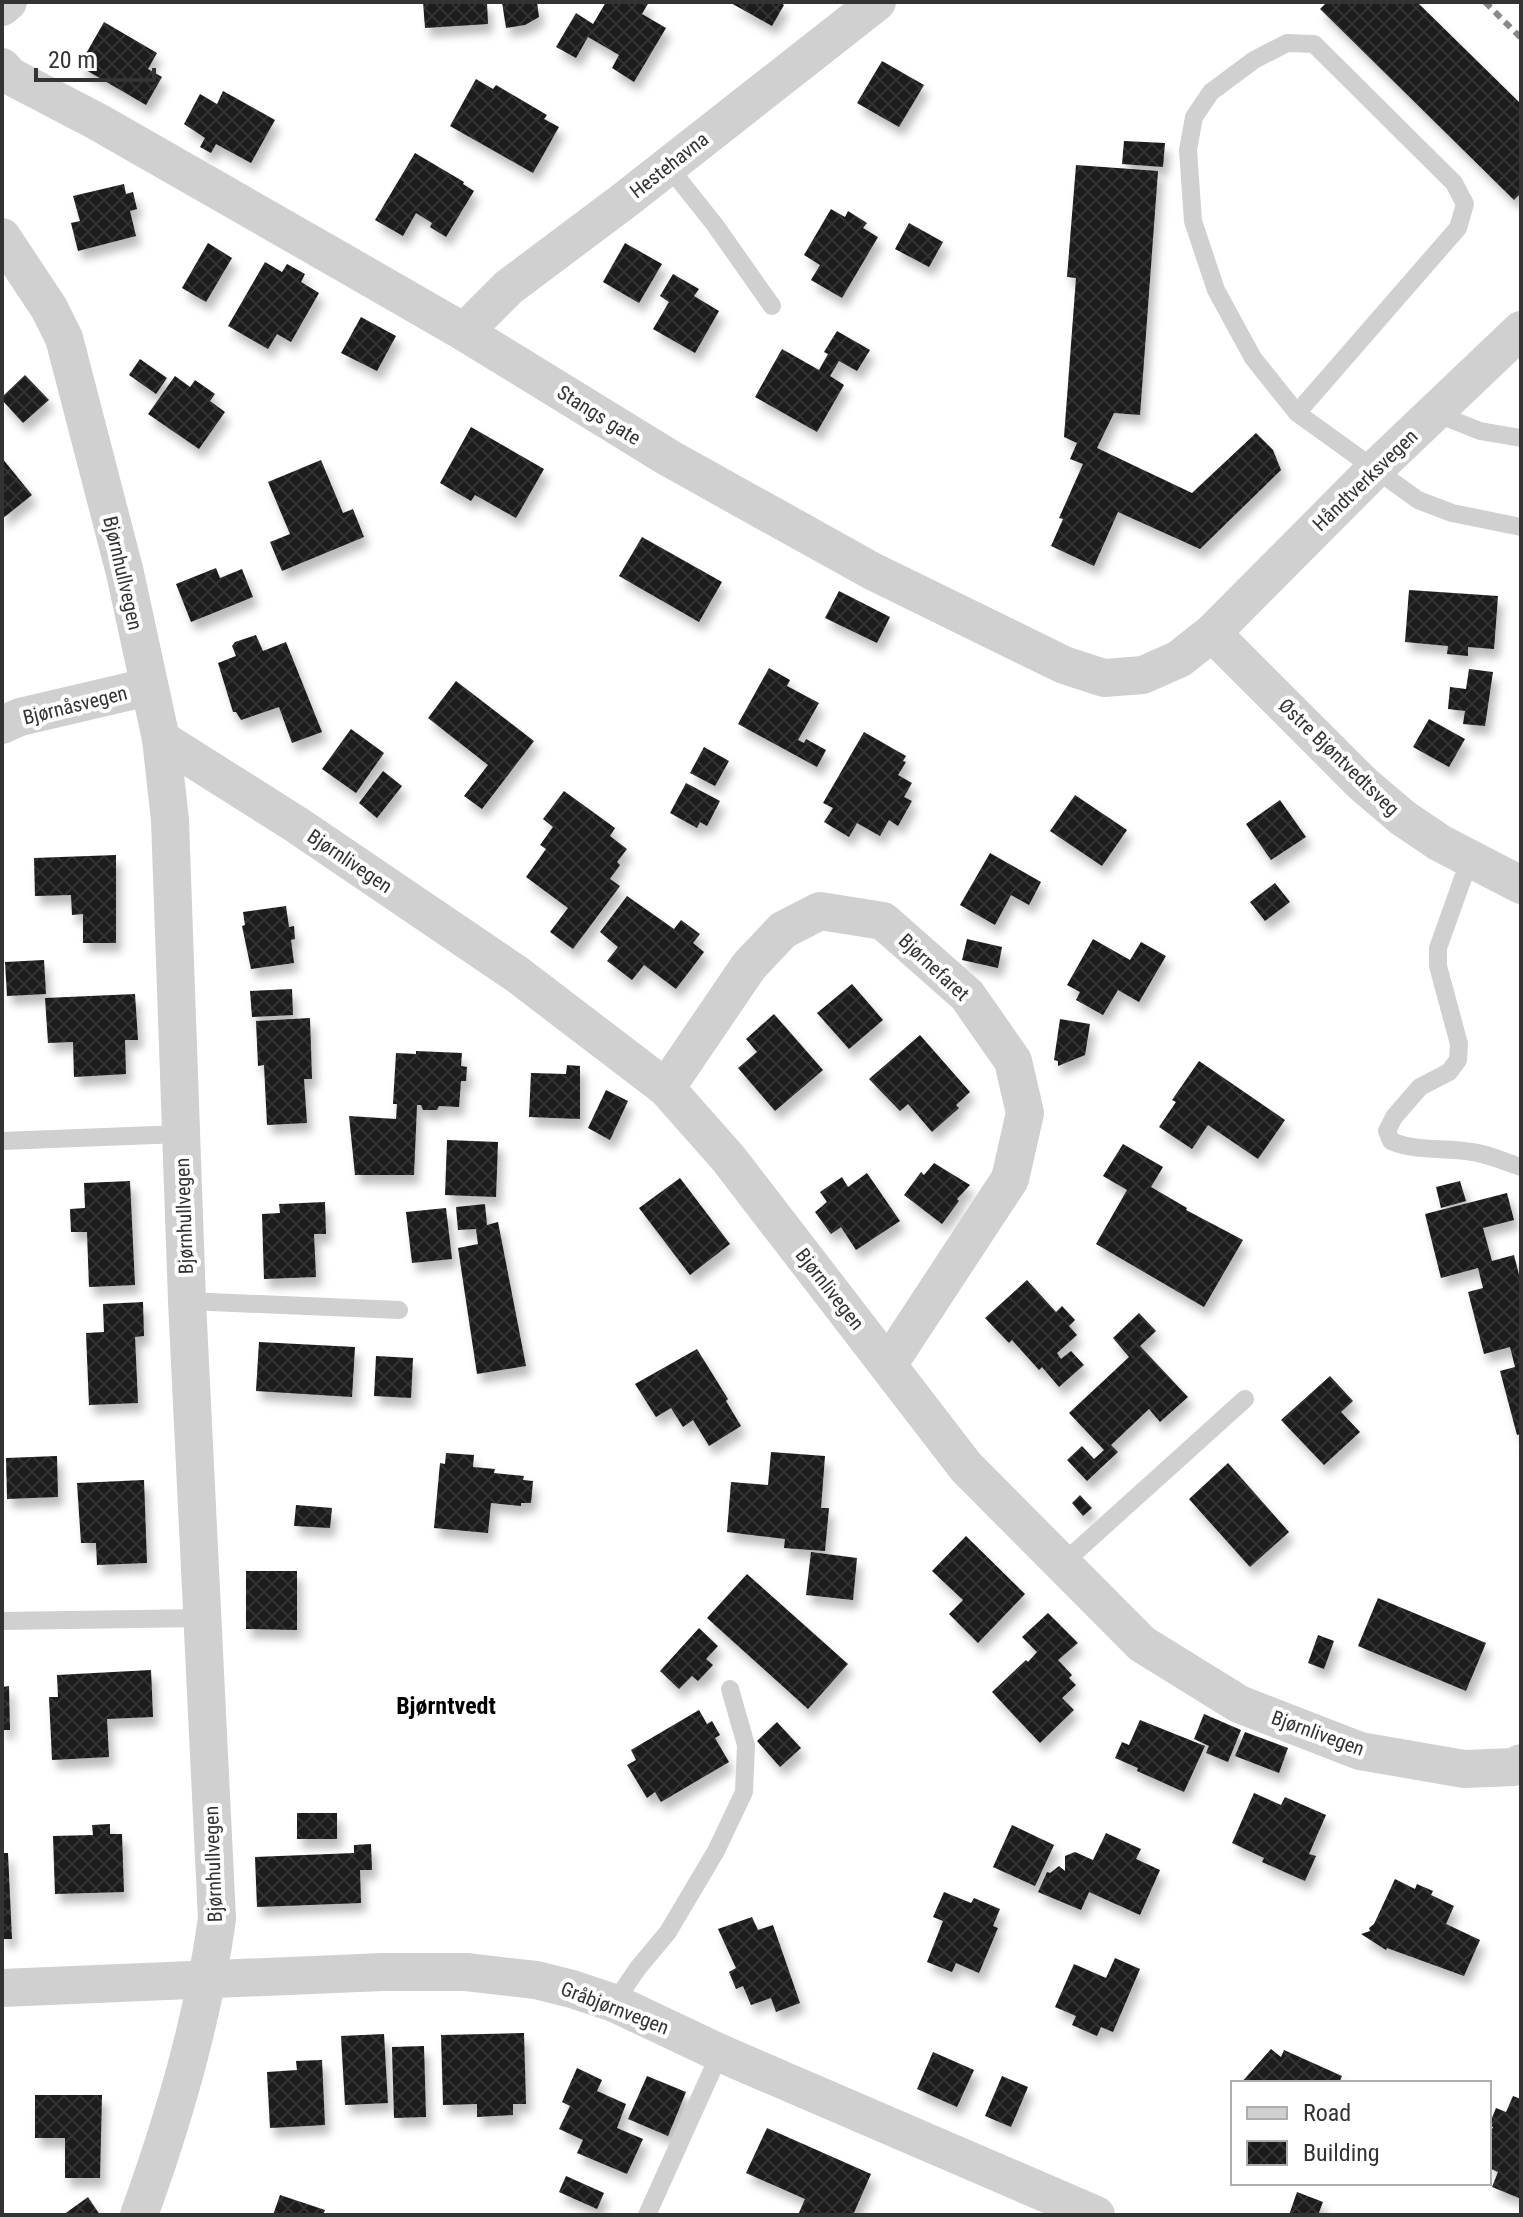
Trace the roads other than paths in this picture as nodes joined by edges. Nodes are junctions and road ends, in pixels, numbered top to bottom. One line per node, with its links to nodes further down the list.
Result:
1 (8, 2): 3 (street)
2 (877, 2): 5 (street, Hestehavna)
3 (2, 7)
4 (5, 79): 9 (street, Stangs gate)
5 (668, 166): 7 (lane); 9 (street, Hestehavna)
6 (2, 237): 16 (street, Bjørnhullvegen)
7 (772, 306)
8 (1521, 330): 11 (street, Håndtverksvegen)
9 (464, 332): 15 (street, Stangs gate)
10 (1297, 413): 10 (lane); 13 (lane)
11 (1435, 413): 12 (lane); 13 (street, Håndtverksvegen)
12 (1521, 438)
13 (1374, 470): 14 (lane); 15 (street, Håndtverksvegen)
14 (1521, 527)
15 (1212, 633): 19 (street, Østre Bjøntvedtsveg)
16 (148, 687): 17 (street, Bjørnåsvegen); 18 (street, Bjørnhullvegen)
17 (2, 725)
18 (161, 739): 21 (street, Bjørnlivegen); 22 (street, Bjørnhullvegen)
19 (1474, 862): 20 (street, Østre Bjøntvedtsveg); 24 (lane)
20 (1521, 885)
21 (666, 1088): 27 (street, Bjørnlivegen); 27 (street, Bjørnefaret)
22 (180, 1134): 23 (lane); 25 (street, Bjørnhullvegen)
23 (2, 1141)
24 (1521, 1167)
25 (187, 1301): 26 (lane); 30 (street, Bjørnhullvegen)
26 (399, 1310)
27 (888, 1365): 29 (street, Bjørnlivegen)
28 (1245, 1399): 29 (lane)
29 (1061, 1565): 33 (street, Bjørnlivegen)
30 (203, 1618): 31 (lane); 34 (street, Bjørnhullvegen)
31 (2, 1621)
32 (730, 1689): 36 (lane)
33 (1519, 1770)
34 (209, 1978): 35 (street, Gråbjørnvegen); 36 (street, Gråbjørnvegen); 38 (street, Bjørnhullvegen)
35 (2, 1988)
36 (614, 2003): 37 (street, Gråbjørnvegen)
37 (720, 2053): 39 (lane); 40 (street, Gråbjørnvegen)
38 (139, 2215)
39 (647, 2215)
40 (1096, 2215)

